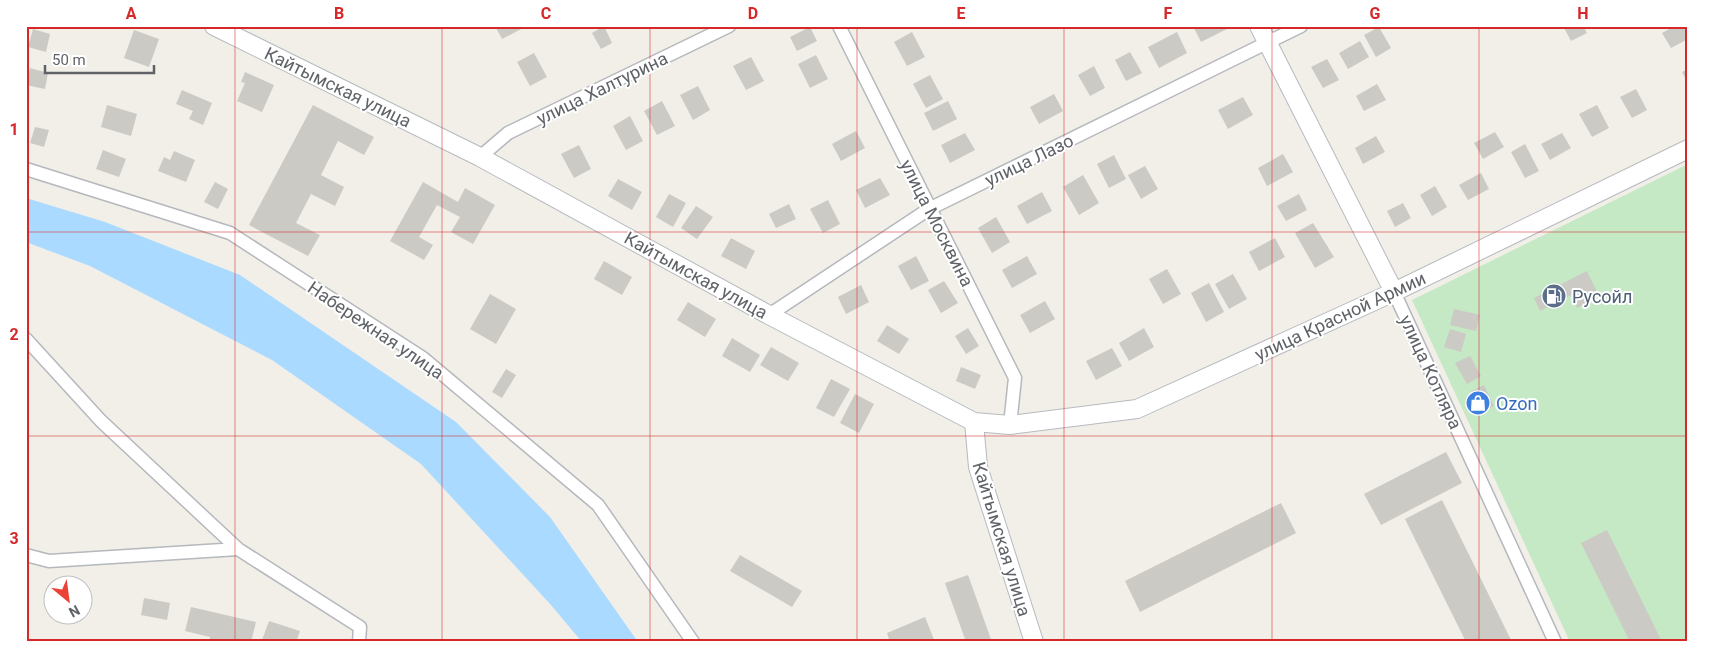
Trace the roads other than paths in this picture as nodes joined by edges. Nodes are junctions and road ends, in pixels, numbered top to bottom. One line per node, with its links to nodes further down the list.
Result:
1 (214, 26): 8 (street, Кайтымская улица)
2 (729, 26): 8 (street, улица Халтурина)
3 (839, 26): 10 (street, улица Москвина)
4 (1260, 26): 6 (street, улица Котляра)
5 (1301, 26): 6 (street, улица Лазо)
6 (1268, 43): 10 (street, улица Лазо); 11 (street, улица Котляра)
7 (1688, 149): 11 (street, улица Красной Армии)
8 (480, 157): 12 (street, Кайтымская улица)
9 (26, 169): 19 (street, Набережная улица)
10 (929, 209): 12 (street, улица Лазо); 15 (street, улица Москвина)
11 (1394, 292): 15 (street, улица Красной Армии); 21 (street, улица Котляра)
12 (769, 315): 14 (street, Кайтымская улица)
13 (26, 339): 16 (street)
14 (974, 422): 15 (street, улица Красной Армии); 20 (street, Кайтымская улица)
15 (1010, 425)
16 (238, 549): 17 (street); 18 (street)
17 (26, 555)
18 (359, 642)
19 (693, 642)
20 (1034, 642)
21 (1555, 642)

